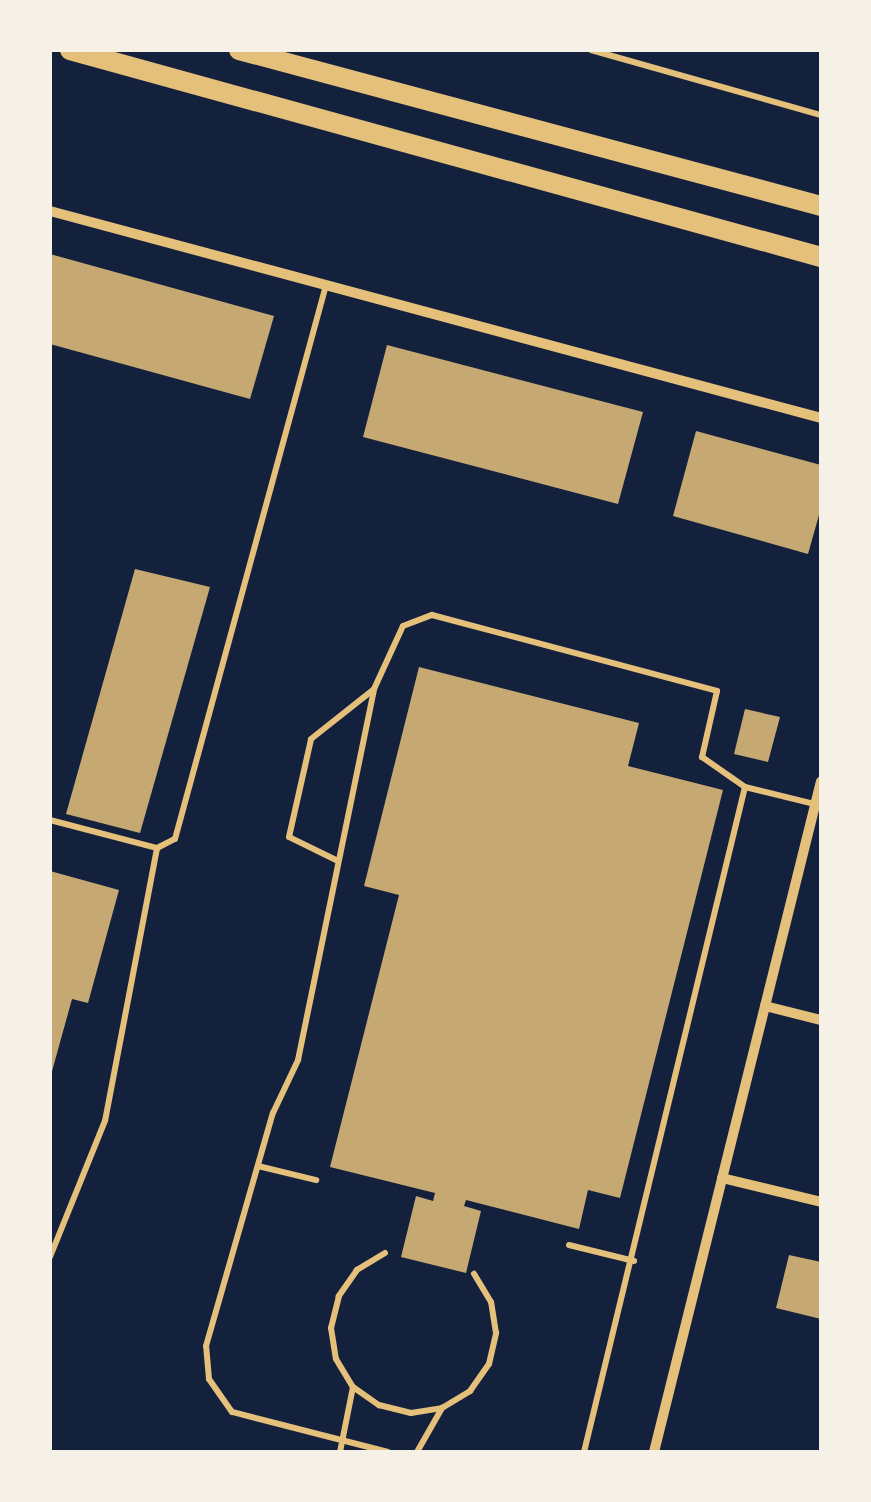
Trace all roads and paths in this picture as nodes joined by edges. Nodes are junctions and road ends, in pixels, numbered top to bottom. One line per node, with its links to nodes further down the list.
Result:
1 (73, 50): 7 (main road)
2 (238, 50): 5 (main road)
3 (592, 50): 4 (lane)
4 (821, 115)
5 (821, 206)
6 (50, 211): 8 (street)
7 (821, 257)
8 (326, 285): 9 (street); 15 (lane)
9 (821, 418)
10 (374, 689): 12 (lane); 16 (lane); 16 (lane)
11 (821, 781): 13 (street)
12 (745, 786): 13 (lane); 26 (lane)
13 (815, 805): 17 (street)
14 (50, 820): 15 (lane)
15 (157, 848): 25 (lane)
16 (336, 860): 19 (lane)
17 (765, 1006): 18 (street); 20 (street)
18 (821, 1020)
19 (258, 1166): 21 (lane); 30 (lane)
20 (722, 1178): 22 (street); 35 (street)
21 (316, 1180)
22 (821, 1202)
23 (569, 1245): 26 (lane)
24 (385, 1253): 28 (lane)
25 (50, 1257)
26 (634, 1261): 34 (lane)
27 (474, 1274): 29 (lane)
28 (353, 1387): 29 (lane); 30 (lane)
29 (442, 1408): 33 (lane)
30 (343, 1440): 31 (lane); 32 (lane)
31 (340, 1452)
32 (388, 1452)
33 (417, 1452)
34 (584, 1452)
35 (654, 1452)

